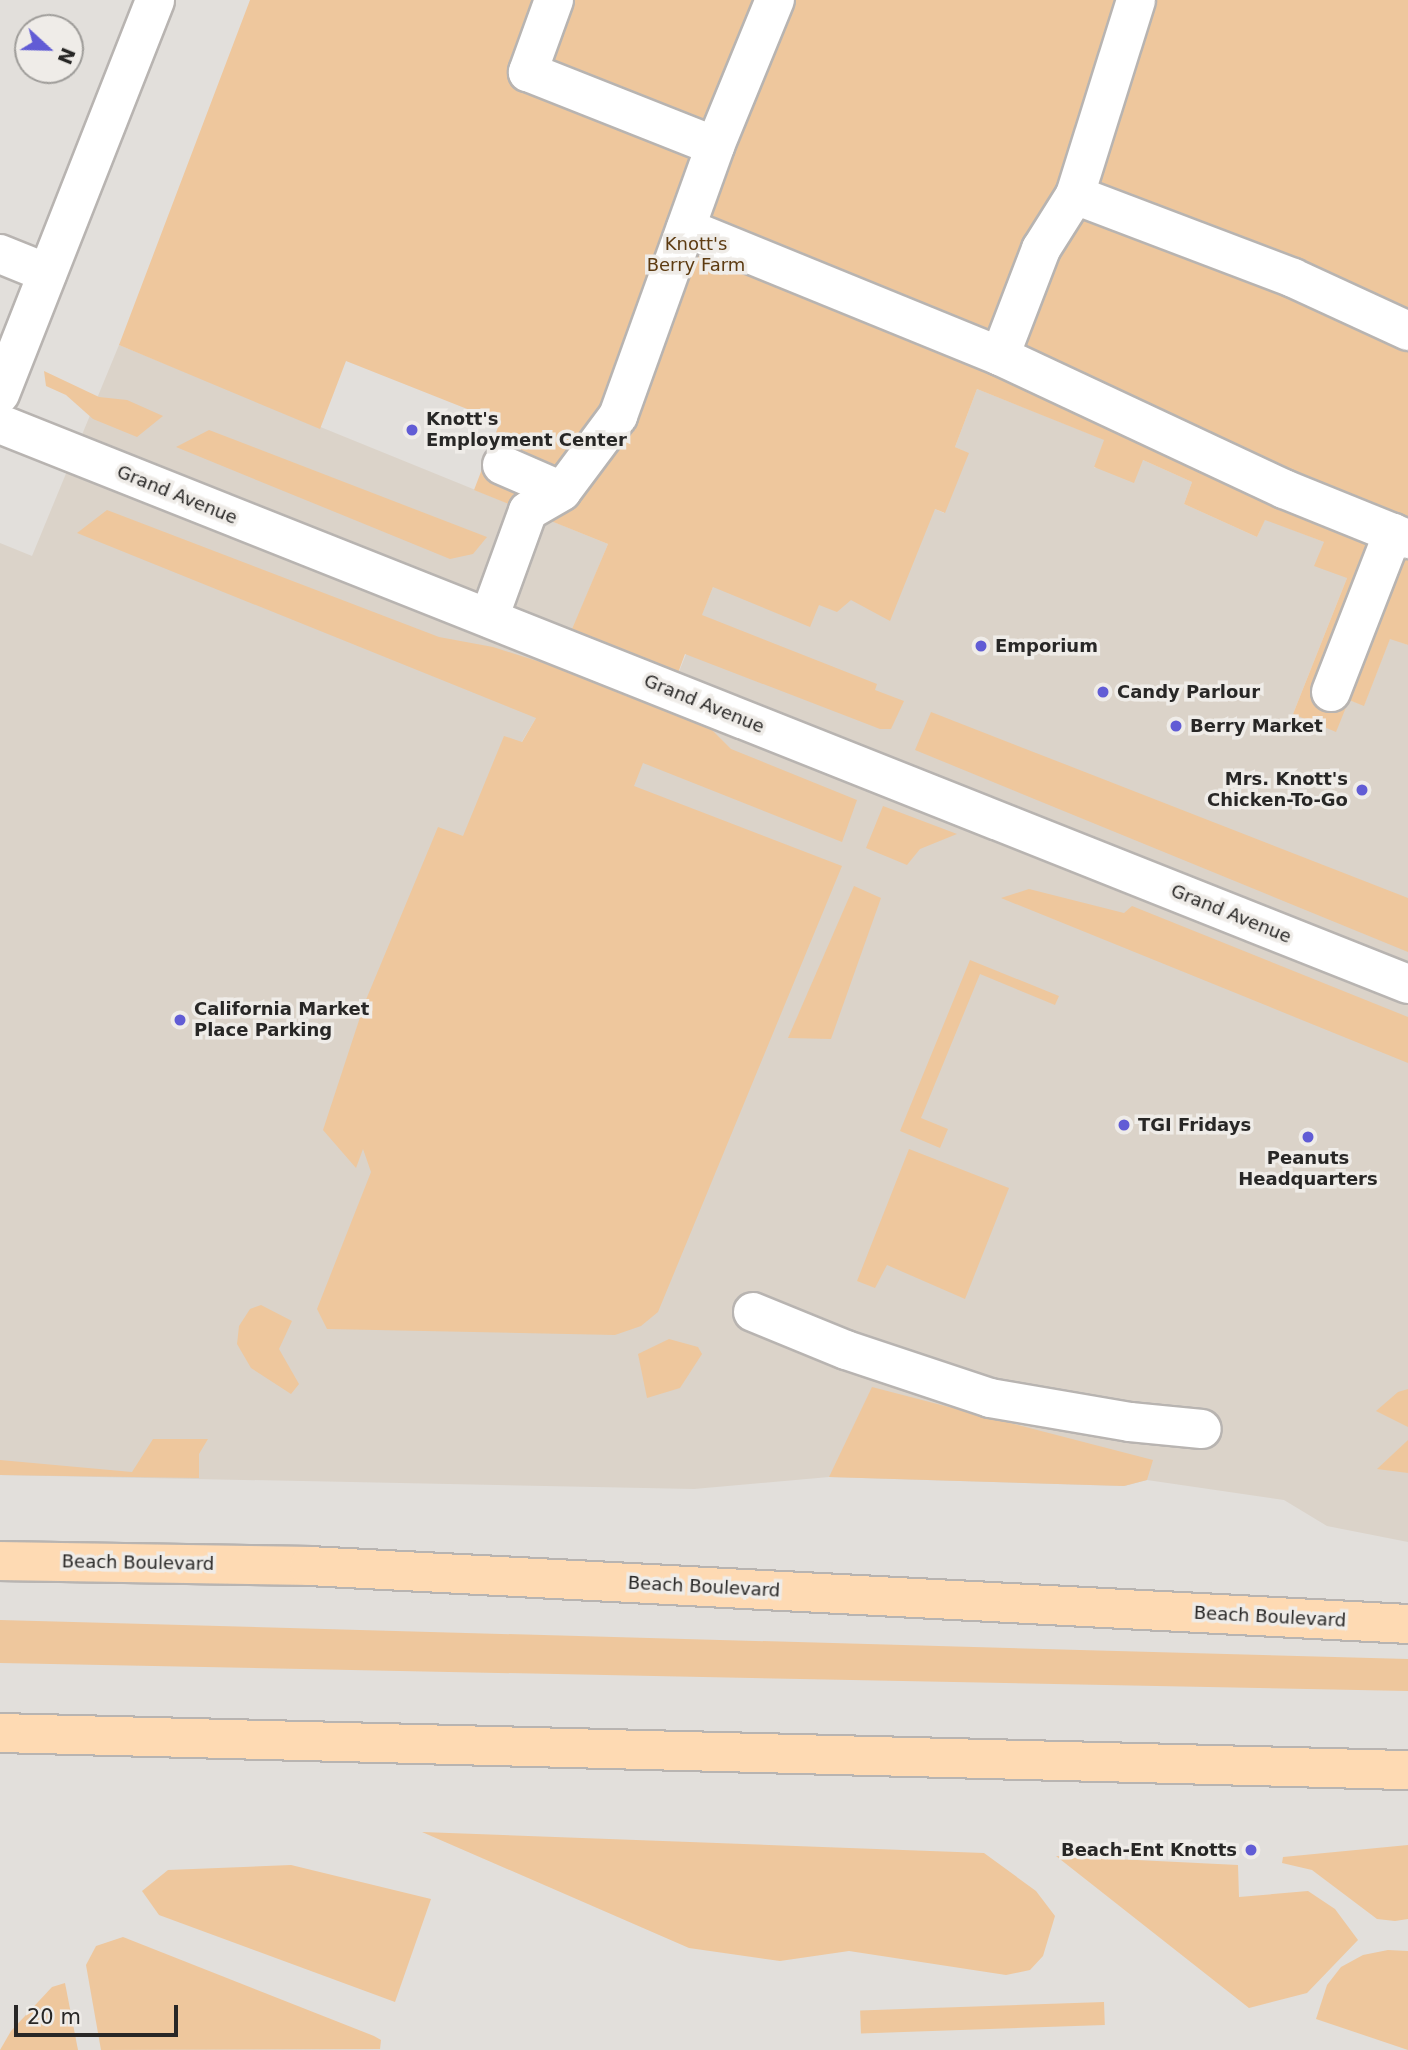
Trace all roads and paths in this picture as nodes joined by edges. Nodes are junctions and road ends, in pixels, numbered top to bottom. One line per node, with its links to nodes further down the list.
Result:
1 (155, 0): 9 (street)
2 (554, 0): 5 (street)
3 (775, 0): 5 (street)
4 (1136, 0): 6 (street)
5 (715, 146): 7 (street)
6 (1075, 195): 10 (street); 11 (street)
7 (686, 228): 11 (street); 15 (street)
8 (0, 254): 9 (street)
9 (47, 273): 12 (street)
10 (1408, 331)
11 (1000, 356): 16 (street)
12 (0, 394)
13 (0, 424): 17 (street, Grand Avenue)
14 (502, 465): 15 (street)
15 (562, 491): 17 (street)
16 (1400, 536): 18 (street)
17 (489, 618): 19 (street, Grand Avenue)
18 (1331, 692)
19 (1408, 984)
20 (753, 1312): 21 (street)
21 (1202, 1429)
22 (0, 1561): 23 (main road, Beach Boulevard)
23 (1408, 1625)
24 (0, 1733): 25 (main road)
25 (1408, 1770)

